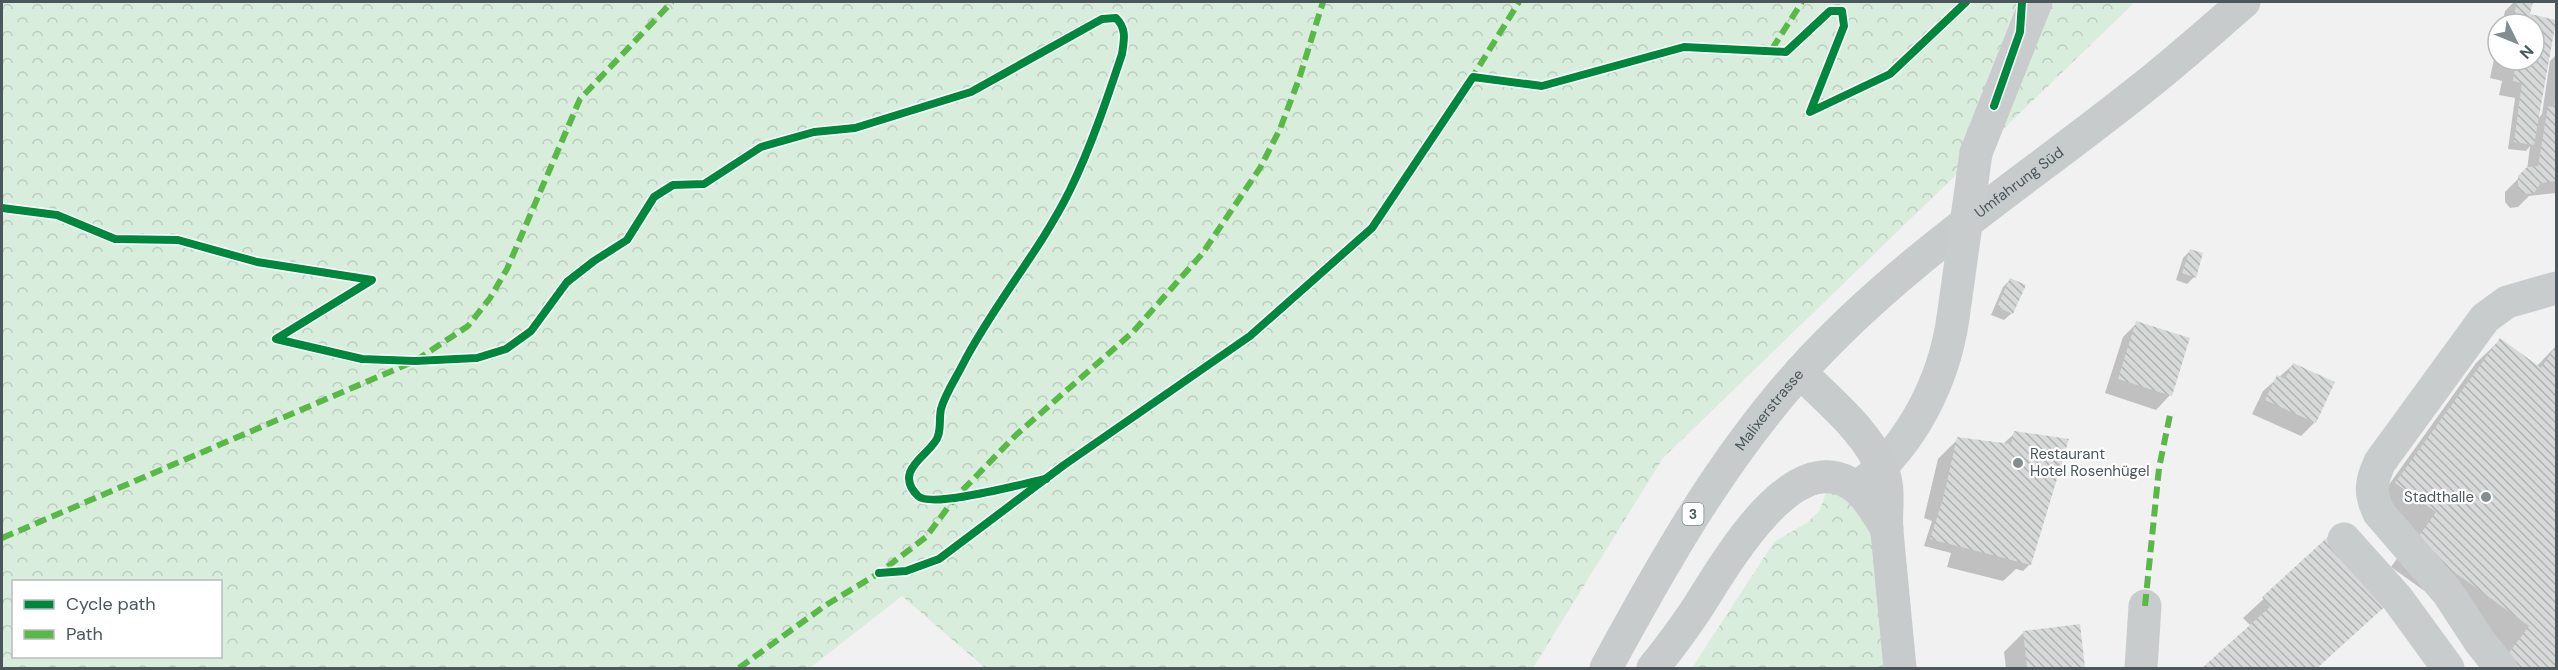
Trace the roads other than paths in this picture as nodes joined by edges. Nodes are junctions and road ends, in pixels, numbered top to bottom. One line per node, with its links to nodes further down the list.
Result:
1 (2036, 2): 5 (street, bridge)
2 (2244, 2): 4 (main road, Umfahrung Süd)
3 (2556, 288): 15 (street)
4 (1800, 372): 5 (main road, Malixerstrasse); 10 (main road, Malixerstrasse / 3)
5 (1882, 468): 6 (street); 7 (main road, Malixerstrasse)
6 (1857, 488): 7 (main road); 11 (main road)
7 (1887, 529): 12 (main road, Malixerstrasse)
8 (2344, 539): 14 (street)
9 (2145, 606): 13 (street)
10 (1606, 669)
11 (1653, 669)
12 (1900, 669)
13 (2142, 669)
14 (2448, 669)
15 (2501, 669)

